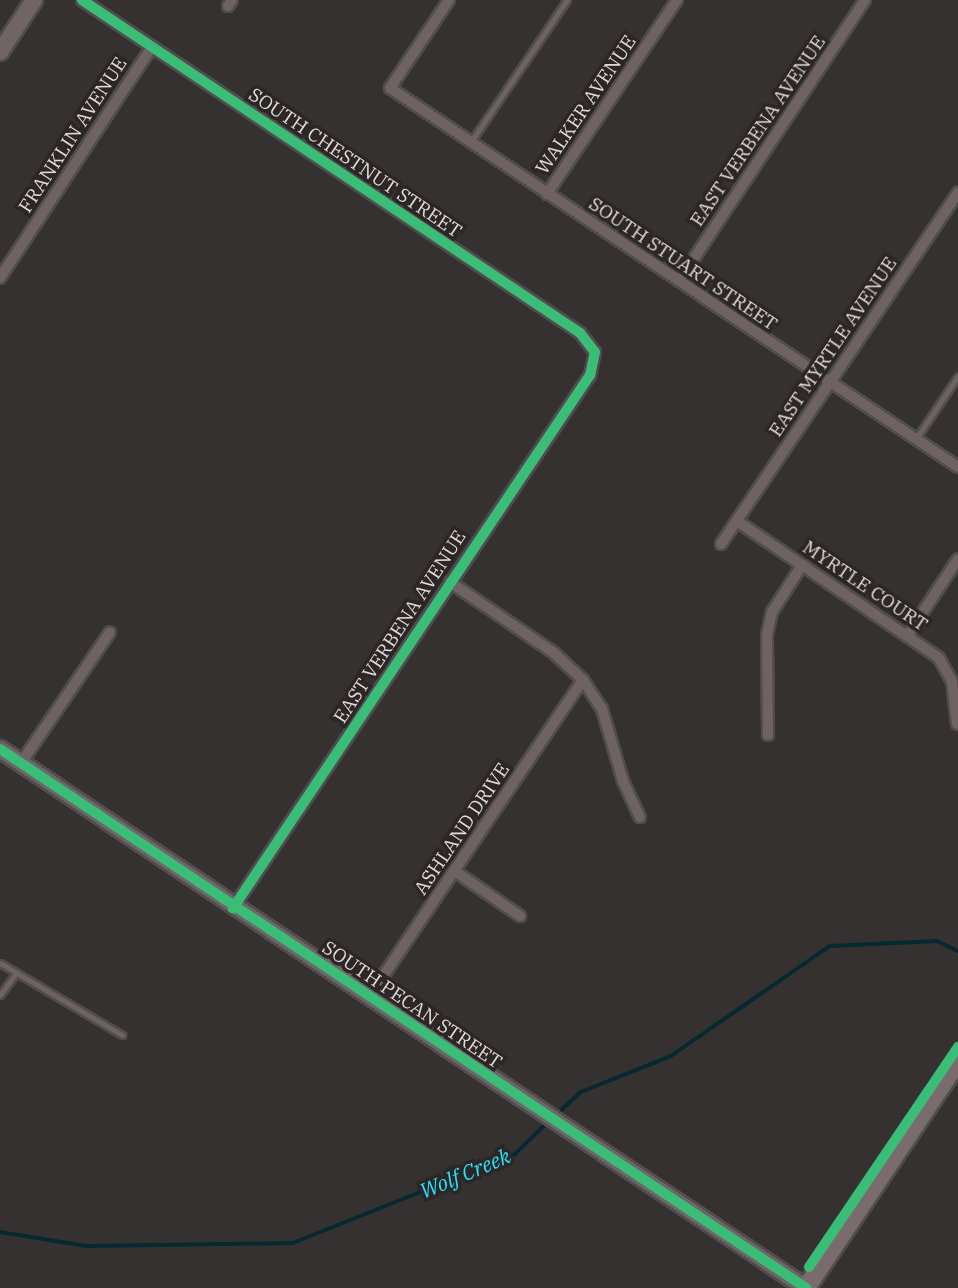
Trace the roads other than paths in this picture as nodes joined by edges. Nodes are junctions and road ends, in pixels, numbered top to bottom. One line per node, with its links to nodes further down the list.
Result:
1 (34, 0): 8 (street)
2 (82, 0): 7 (street, SOUTH CHESTNUT STREET)
3 (449, 0): 9 (street, SOUTH STUART STREET)
4 (567, 0): 9 (lane)
5 (677, 0): 11 (street, WALKER AVENUE)
6 (865, 0): 13 (street, EAST VERBENA AVENUE)
7 (152, 47): 12 (street, FRANKLIN AVENUE); 14 (street, SOUTH CHESTNUT STREET)
8 (0, 52)
9 (470, 143): 11 (street, SOUTH STUART STREET)
10 (958, 193): 16 (street, EAST MYRTLE AVENUE)
11 (547, 194): 13 (street, SOUTH STUART STREET)
12 (0, 278)
13 (679, 281): 16 (street, SOUTH STUART STREET)
14 (595, 365): 23 (street, EAST VERBENA AVENUE)
15 (958, 376): 17 (lane)
16 (830, 383): 17 (street, SOUTH STUART STREET); 19 (street, EAST MYRTLE AVENUE)
17 (915, 440): 18 (street, SOUTH STUART STREET)
18 (958, 467)
19 (737, 520): 20 (street); 22 (street, MYRTLE COURT)
20 (721, 544)
21 (958, 559): 25 (street)
22 (802, 565): 25 (street, MYRTLE COURT); 28 (street)
23 (450, 582): 26 (street); 33 (street, EAST VERBENA AVENUE)
24 (110, 632): 30 (street)
25 (907, 636): 27 (street, MYRTLE COURT)
26 (583, 680): 31 (street); 32 (street, ASHLAND DRIVE)
27 (957, 724)
28 (768, 735)
29 (0, 749): 30 (street, SOUTH PECAN STREET)
30 (21, 764): 33 (street, SOUTH PECAN STREET)
31 (640, 817)
32 (456, 872): 34 (street); 38 (street, ASHLAND DRIVE)
33 (233, 908): 38 (street, SOUTH PECAN STREET)
34 (520, 916)
35 (0, 963): 36 (lane)
36 (15, 974): 37 (lane); 39 (lane)
37 (0, 995)
38 (369, 997): 41 (street, SOUTH PECAN STREET)
39 (122, 1035)
40 (958, 1061): 41 (main road)
41 (806, 1288)

